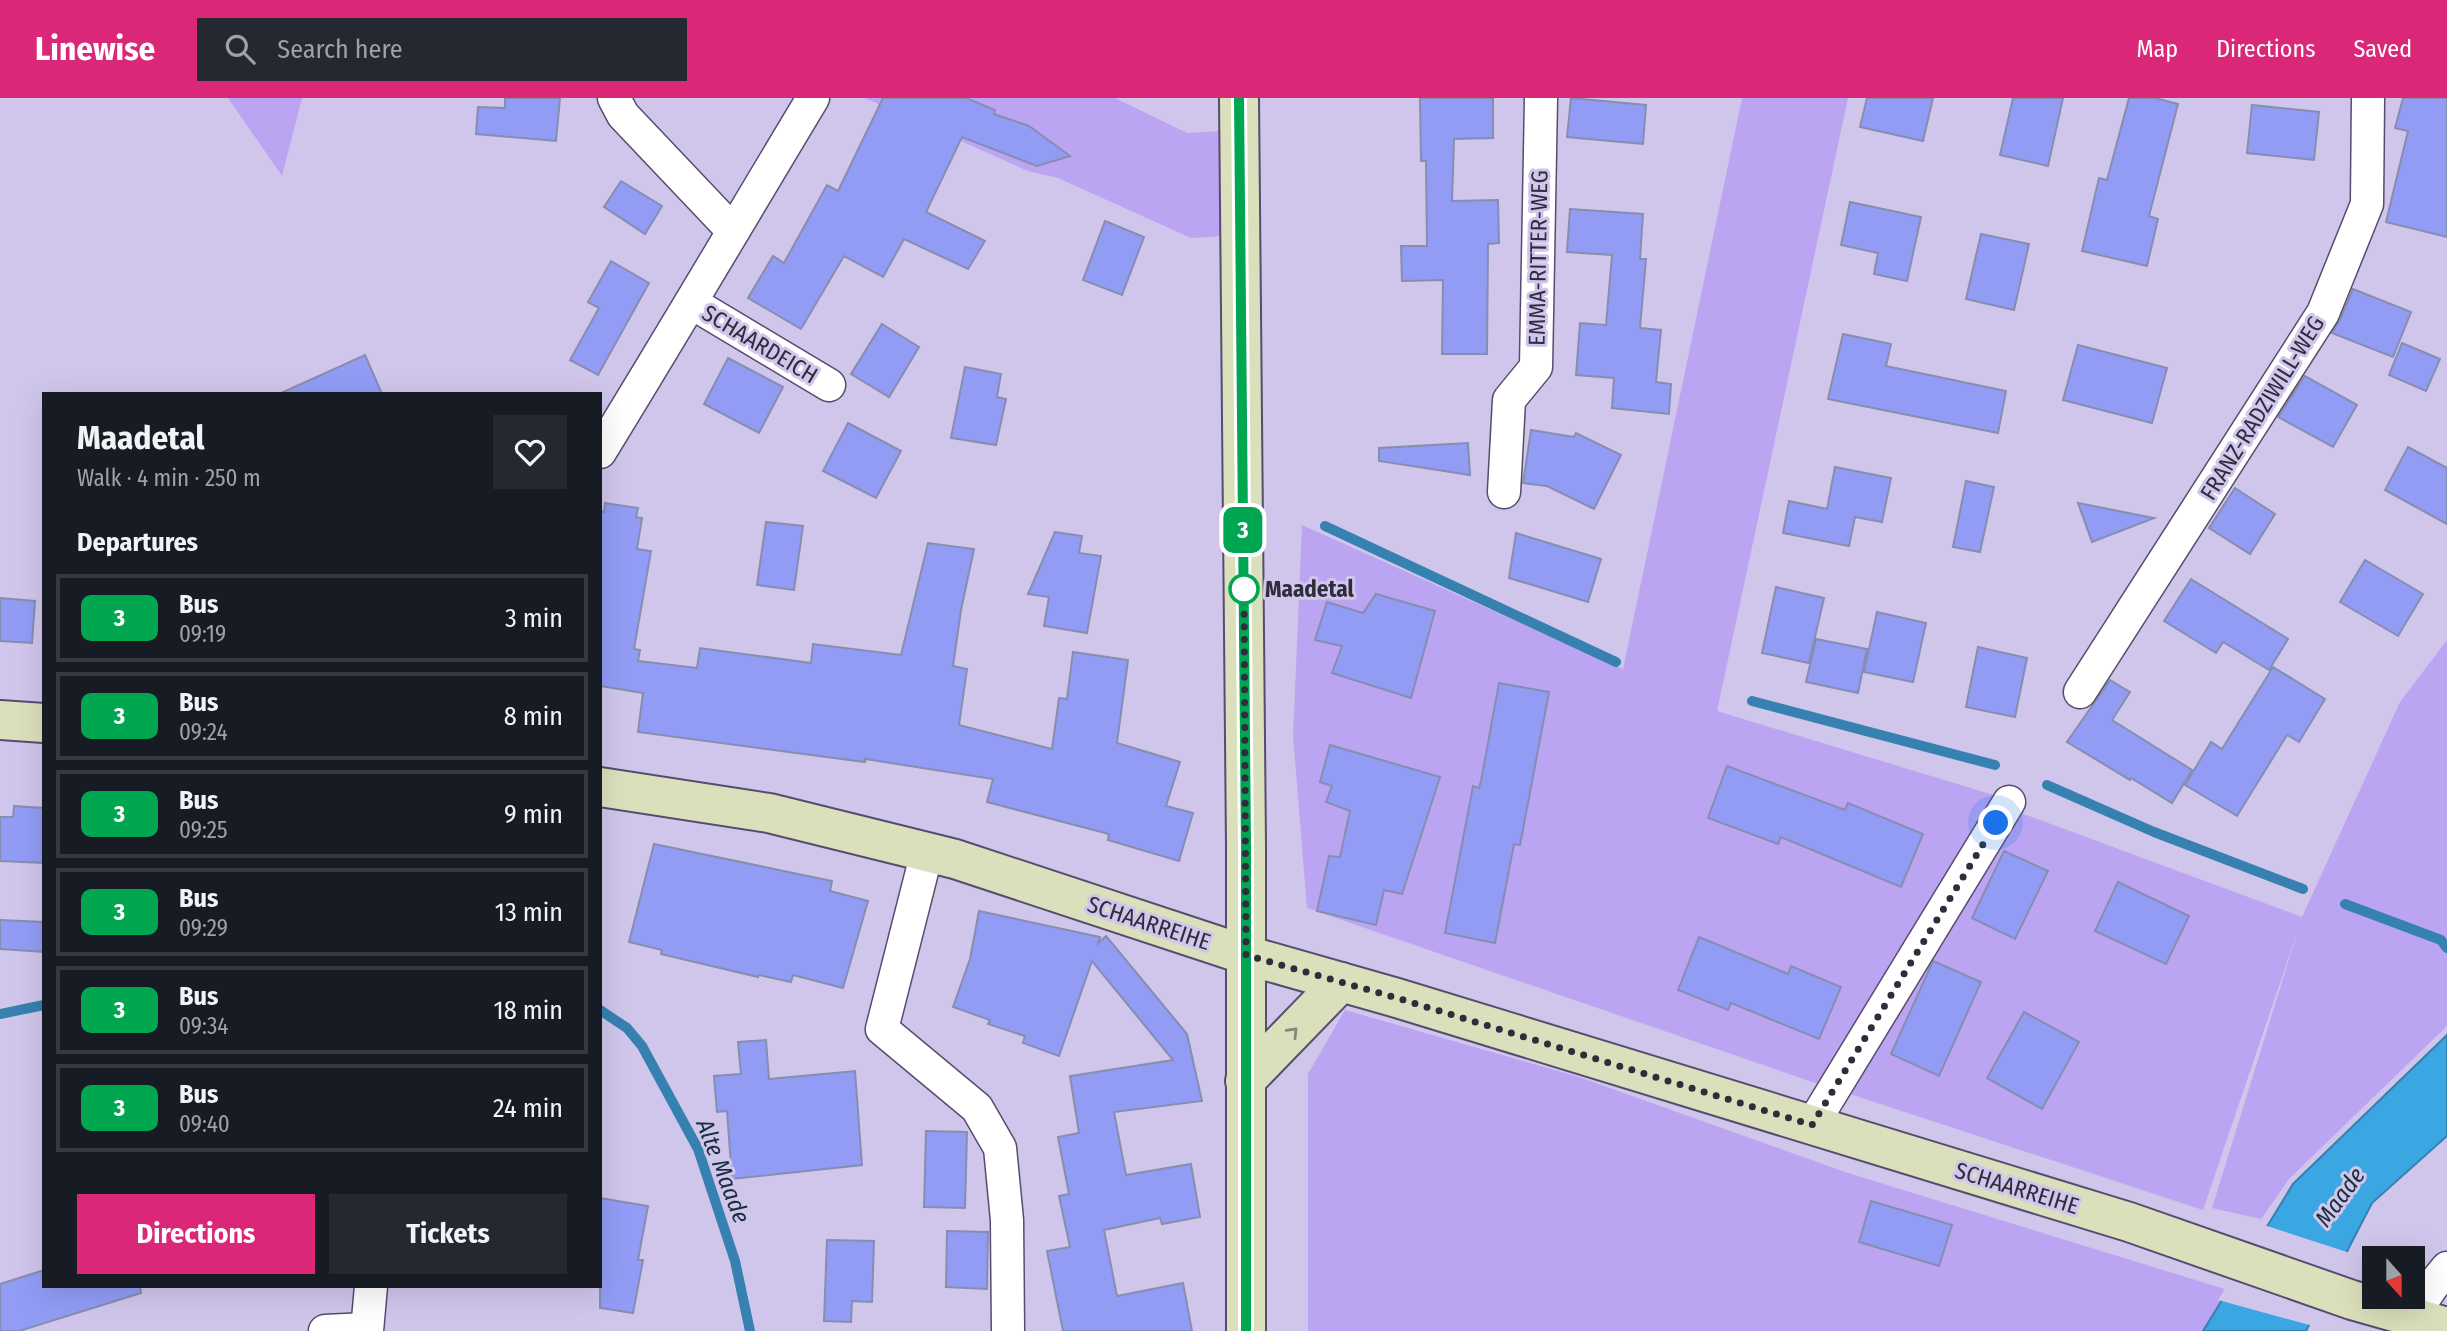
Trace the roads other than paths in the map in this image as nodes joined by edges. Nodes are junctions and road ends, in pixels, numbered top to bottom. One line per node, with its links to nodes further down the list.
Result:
1 (614, 98): 6 (street)
2 (813, 98): 6 (street, SCHAARDEICH)
3 (1239, 98): 17 (main road)
4 (1541, 98): 10 (street, EMMA-RITTER-WEG)
5 (2368, 98): 11 (street, FRANZ-RADZIWILL-WEG)
6 (733, 230): 7 (street, SCHAARDEICH)
7 (692, 303): 8 (street, SCHAARDEICH); 9 (street, SCHAARDEICH)
8 (829, 385)
9 (602, 449)
10 (1504, 492)
11 (2080, 692)
12 (0, 720): 13 (main road)
13 (42, 723)
14 (602, 787): 16 (main road, SCHAARREIHE)
15 (2008, 802): 20 (street)
16 (927, 852): 17 (main road, SCHAARREIHE); 26 (street)
17 (1246, 955): 18 (main road, SCHAARREIHE); 19 (main road)
18 (1340, 982): 19 (main road, one-way to 18); 20 (main road, SCHAARREIHE)
19 (1245, 1081): 27 (main road)
20 (1812, 1125): 23 (main road, SCHAARREIHE)
21 (2447, 1268): 23 (street)
22 (371, 1288): 24 (street)
23 (2423, 1325)
24 (366, 1330): 25 (street)
25 (325, 1331)
26 (1008, 1331)
27 (1246, 1331)

